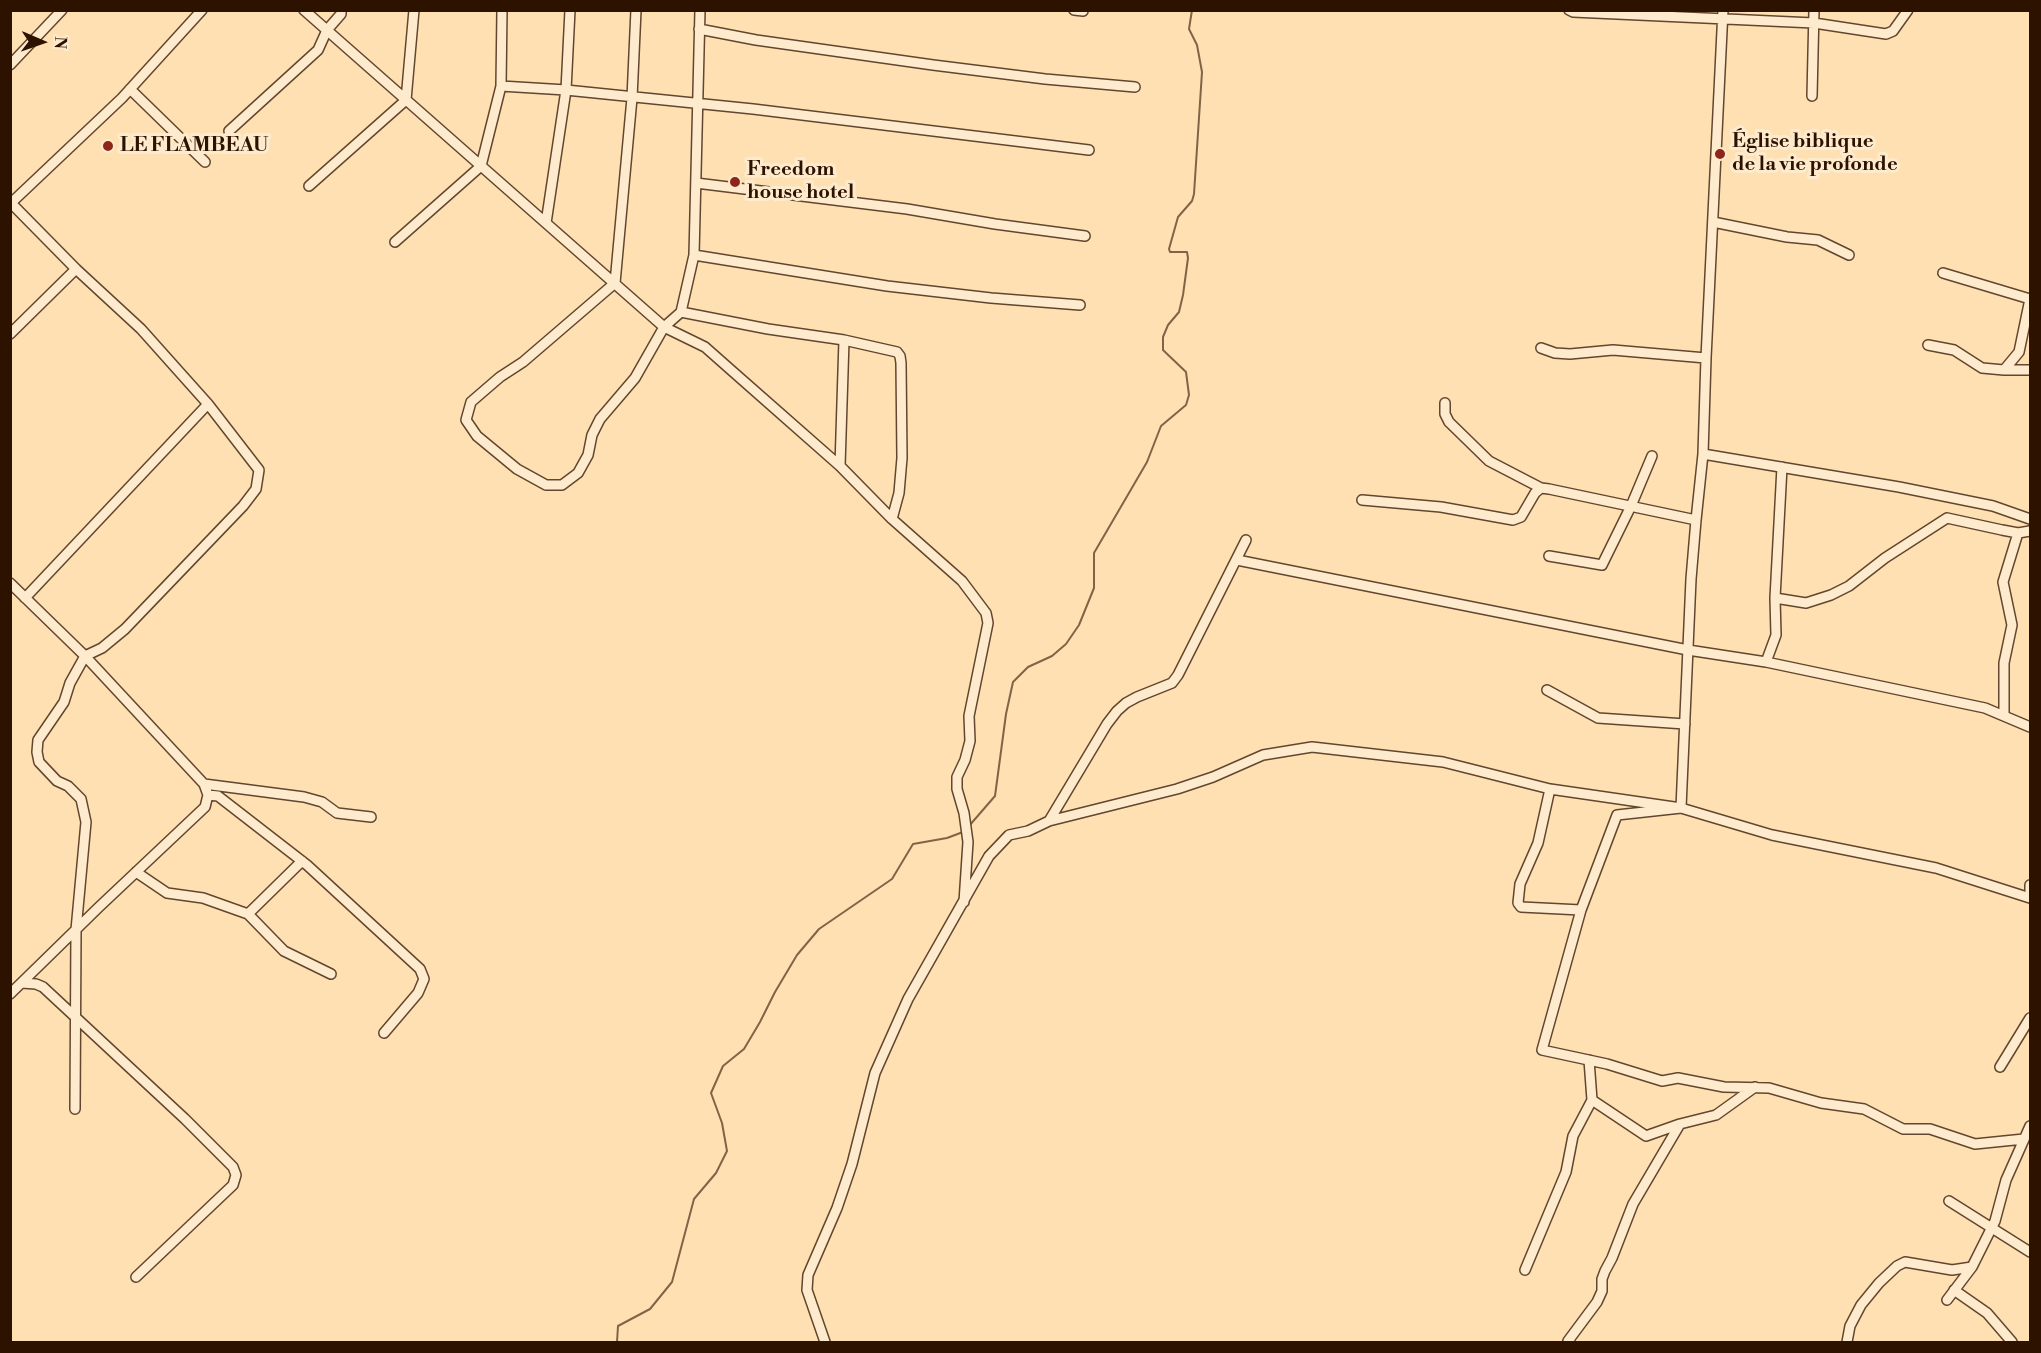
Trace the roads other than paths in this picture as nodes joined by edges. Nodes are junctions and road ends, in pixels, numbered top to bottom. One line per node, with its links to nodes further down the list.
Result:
1 (62, 10): 17 (street)
2 (202, 10): 20 (street)
3 (304, 10): 16 (street)
4 (341, 10): 16 (street)
5 (414, 10): 24 (street)
6 (502, 10): 18 (street)
7 (570, 10): 21 (street)
8 (636, 10): 23 (street)
9 (700, 10): 15 (street)
10 (1569, 10): 13 (street)
11 (1815, 10): 14 (street)
12 (1908, 10): 14 (street)
13 (1723, 15): 14 (street); 33 (street)
14 (1814, 23): 22 (street)
15 (699, 29): 19 (street); 25 (street)
16 (327, 30): 24 (street); 26 (street)
17 (10, 65)
18 (501, 86): 21 (street); 29 (street)
19 (1135, 87)
20 (130, 89): 28 (street); 32 (street)
21 (566, 90): 23 (street); 34 (street)
22 (1812, 96)
23 (632, 98): 25 (street); 41 (street)
24 (406, 100): 29 (street); 31 (street)
25 (698, 105): 27 (street); 30 (street)
26 (229, 131)
27 (1089, 150)
28 (205, 162)
29 (481, 166): 34 (street); 36 (street)
30 (696, 183): 35 (street); 37 (street)
31 (309, 186)
32 (11, 203): 39 (street)
33 (1713, 222): 38 (street); 50 (street)
34 (546, 223): 41 (street)
35 (1085, 236)
36 (395, 242)
37 (694, 255): 43 (street); 44 (street)
38 (1849, 255)
39 (76, 269): 46 (street); 54 (street)
40 (1943, 273): 42 (street)
41 (615, 283): 45 (street); 45 (street)
42 (2030, 299): 51 (street)
43 (1080, 305)
44 (681, 312): 45 (street); 47 (street)
45 (664, 327): 57 (street)
46 (10, 334)
47 (844, 340): 57 (street); 62 (street)
48 (1928, 345): 51 (street)
49 (1540, 348): 50 (street)
50 (1706, 358): 55 (street)
51 (2004, 370): 52 (street)
52 (2031, 370)
53 (1445, 403): 59 (street)
54 (208, 404): 71 (street); 74 (street)
55 (1703, 454): 58 (street); 64 (street)
56 (1652, 456): 61 (street)
57 (840, 466): 62 (street)
58 (1782, 467): 63 (street); 72 (street)
59 (1541, 488): 60 (street); 61 (street)
60 (1362, 500)
61 (1631, 506): 64 (street); 68 (street)
62 (892, 519): 91 (street)
63 (2031, 519)
64 (1696, 520): 73 (street)
65 (2031, 531): 66 (street)
66 (2018, 532): 72 (street); 77 (street)
67 (1246, 540): 69 (street)
68 (1549, 556)
69 (1237, 560): 73 (street); 85 (street)
70 (10, 583): 71 (street)
71 (26, 598): 74 (street)
72 (1775, 598): 75 (street)
73 (1688, 650): 75 (street); 78 (street)
74 (85, 656): 80 (street); 94 (street)
75 (1766, 662): 77 (street)
76 (1547, 690): 78 (street)
77 (2004, 716): 79 (street)
78 (1685, 724): 83 (street)
79 (2031, 727)
80 (204, 784): 82 (street); 84 (street)
81 (1550, 789): 83 (street); 85 (street); 92 (street)
82 (208, 795): 86 (street); 87 (street)
83 (1681, 808): 90 (street); 92 (street)
84 (371, 818)
85 (1049, 821): 91 (street)
86 (302, 861): 93 (street); 100 (street)
87 (136, 872): 93 (street); 94 (street)
88 (2031, 885): 89 (street)
89 (2031, 891)
90 (2031, 898)
91 (964, 902): 117 (street)
92 (1581, 910): 101 (street)
93 (248, 914): 95 (street)
94 (76, 930): 96 (street); 99 (street)
95 (331, 974)
96 (22, 983): 97 (street); 99 (street)
97 (10, 994)
98 (2031, 1017): 102 (street)
99 (76, 1020): 105 (street); 114 (street)
100 (384, 1033)
101 (1589, 1060): 103 (street); 104 (street)
102 (2000, 1067)
103 (1755, 1087): 106 (street); 108 (street)
104 (1592, 1100): 106 (street); 113 (street)
105 (75, 1109)
106 (1680, 1124): 118 (street)
107 (2031, 1126): 108 (street)
108 (2024, 1139): 110 (street)
109 (1949, 1201): 110 (street)
110 (1992, 1228): 111 (street); 112 (street)
111 (2031, 1252)
112 (1972, 1267): 115 (street); 119 (street)
113 (1525, 1270)
114 (136, 1277)
115 (1954, 1290): 116 (street); 120 (street)
116 (1947, 1300)
117 (825, 1342)
118 (1570, 1342)
119 (1847, 1342)
120 (2012, 1342)

